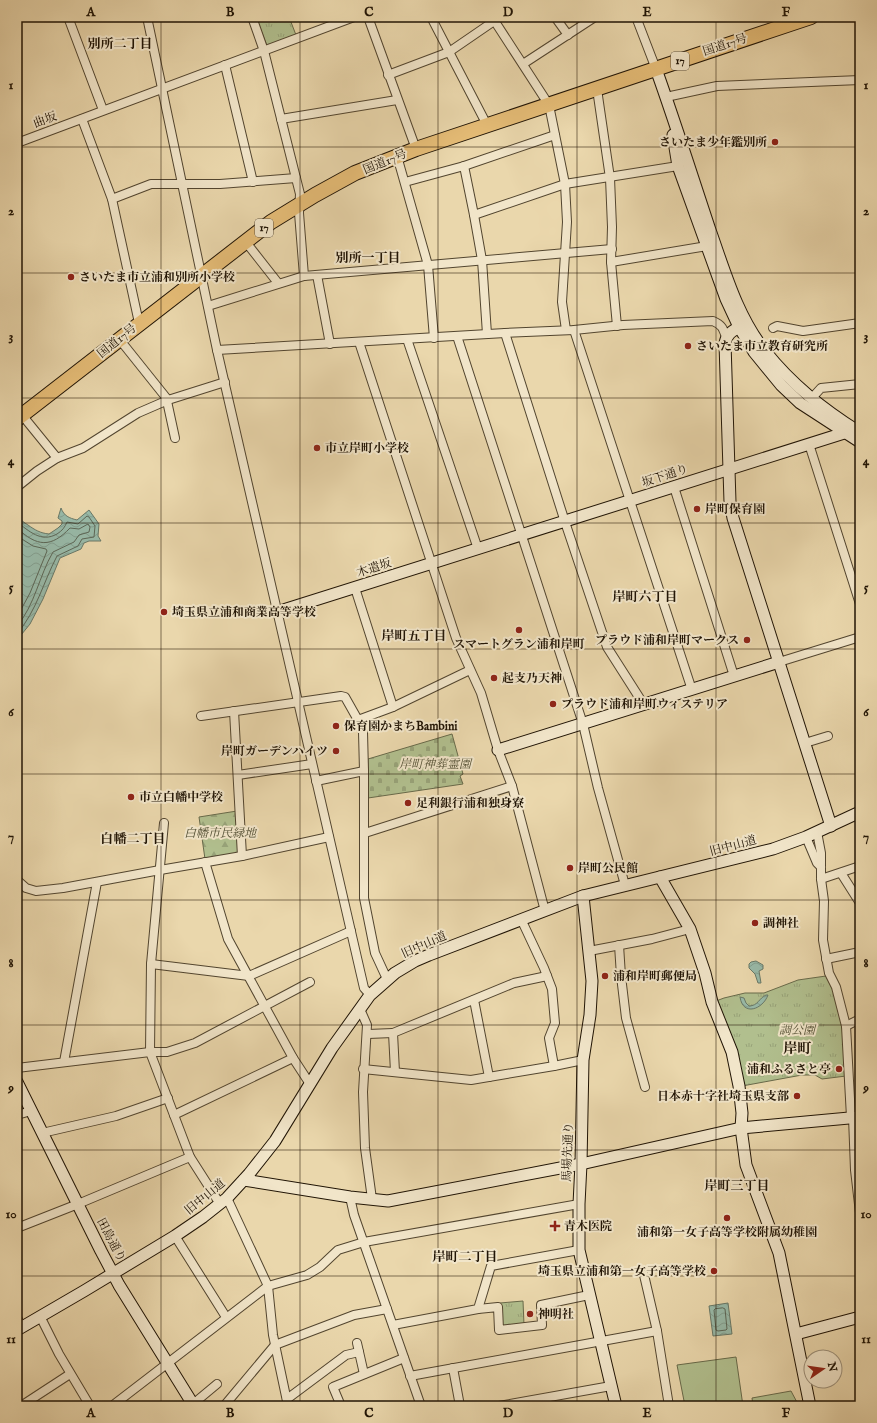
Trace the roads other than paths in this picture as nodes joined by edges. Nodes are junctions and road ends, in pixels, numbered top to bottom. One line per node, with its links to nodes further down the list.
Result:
1 (68, 17): 26 (street)
2 (147, 17): 21 (street)
3 (252, 17): 14 (street)
4 (354, 17): 14 (street, 曲坂)
5 (368, 17): 19 (street)
6 (431, 17): 15 (street)
7 (556, 17): 13 (street)
8 (595, 17): 13 (street)
9 (636, 17): 18 (street)
10 (811, 17): 12 (highway, 国道17号 / 17)
11 (496, 18): 15 (street); 16 (street)
12 (794, 20): 18 (highway, 国道17号 / 17)
13 (568, 35): 16 (street)
14 (264, 51): 17 (street, 曲坂); 28 (street)
15 (449, 52): 19 (street); 29 (street)
16 (523, 64): 25 (street)
17 (225, 65): 21 (street, 曲坂); 38 (street)
18 (656, 69): 22 (highway, 国道17号 / 17); 23 (street)
19 (388, 75): 24 (street)
20 (860, 80): 23 (street)
21 (162, 89): 26 (street, 曲坂); 40 (street)
22 (597, 89): 25 (highway, 国道17号 / 17); 37 (street)
23 (666, 97): 35 (street); 75 (street)
24 (397, 100): 28 (street); 32 (street)
25 (549, 105): 29 (highway, 国道17号 / 17); 30 (street)
26 (103, 110): 27 (street, 曲坂)
27 (82, 119): 31 (street, 曲坂); 42 (street)
28 (281, 119): 36 (street)
29 (487, 125): 32 (highway, 国道17号 / 17)
30 (555, 135): 34 (street); 41 (street)
31 (17, 143)
32 (416, 149): 33 (highway, 国道17号 / 17)
33 (397, 156): 39 (street); 43 (highway, 国道17号 / 17)
34 (464, 166): 39 (street); 44 (street)
35 (678, 166): 37 (street); 46 (street)
36 (296, 178): 38 (street); 43 (street)
37 (610, 178): 41 (street); 47 (street)
38 (253, 182): 40 (street)
39 (405, 182): 51 (street)
40 (182, 184): 42 (street); 53 (street)
41 (565, 184): 44 (street); 48 (street)
42 (112, 199): 57 (street)
43 (299, 204): 45 (highway, 国道17号 / 17); 54 (street)
44 (474, 215): 49 (street)
45 (245, 241): 53 (highway, 国道17号 / 17); 55 (street)
46 (707, 246): 50 (street); 60 (street)
47 (612, 249): 48 (street); 50 (street)
48 (564, 252): 49 (street); 62 (street)
49 (482, 260): 51 (street); 64 (street)
50 (611, 262): 59 (street)
51 (428, 265): 52 (street); 67 (street)
52 (317, 275): 54 (street); 71 (street)
53 (201, 276): 56 (street); 57 (highway, 国道17号 / 17)
54 (304, 276): 55 (street)
55 (278, 283): 56 (street)
56 (208, 306): 72 (street)
57 (139, 323): 69 (highway, 国道17号 / 17)
58 (860, 323): 61 (street)
59 (617, 326): 62 (street); 66 (street)
60 (739, 327): 66 (street); 78 (street)
61 (773, 328)
62 (570, 330): 63 (street); 86 (street)
63 (505, 333): 64 (street); 87 (street)
64 (488, 334): 65 (street)
65 (457, 336): 67 (street); 88 (street)
66 (726, 337): 83 (street)
67 (434, 338): 68 (street)
68 (408, 339): 70 (street); 89 (street)
69 (120, 340): 76 (street); 77 (highway, 国道17号 / 17)
70 (359, 342): 71 (street); 90 (street)
71 (330, 344): 72 (street)
72 (217, 350): 73 (street)
73 (225, 382): 76 (street); 93 (street)
74 (860, 384): 75 (street)
75 (811, 399): 78 (street)
76 (168, 400): 79 (street); 82 (street)
77 (20, 417): 82 (street)
78 (855, 430): 80 (street); 81 (street, 坂下通り)
79 (175, 438)
80 (860, 442)
81 (808, 444): 83 (street, 坂下通り); 92 (street)
82 (57, 458): 84 (street)
83 (730, 470): 85 (street, 坂下通り); 95 (street)
84 (17, 487)
85 (674, 487): 86 (street, 坂下通り); 97 (street)
86 (629, 502): 87 (street, 坂下通り); 98 (street)
87 (565, 522): 88 (street, 坂下通り); 100 (street)
88 (522, 535): 89 (street, 坂下通り); 105 (street)
89 (478, 549): 90 (street, 木遣坂)
90 (432, 564): 91 (street, 木遣坂); 96 (street)
91 (355, 588): 93 (street, 木遣坂); 101 (street)
92 (860, 604)
93 (277, 612): 99 (street)
94 (860, 637): 95 (street)
95 (779, 662): 97 (street); 107 (street)
96 (470, 670): 101 (street); 108 (street)
97 (734, 676): 98 (street)
98 (692, 690): 100 (street)
99 (298, 701): 102 (street); 104 (street); 109 (street)
100 (644, 705): 105 (street)
101 (393, 707): 104 (street)
102 (234, 711): 103 (street); 111 (street)
103 (201, 716)
104 (358, 720): 110 (street)
105 (582, 724): 108 (street); 131 (street)
106 (828, 736): 107 (street)
107 (805, 743): 116 (street)
108 (498, 750): 113 (street)
109 (312, 764): 111 (street); 112 (street)
110 (364, 771): 112 (street); 118 (street)
111 (238, 775): 121 (street)
112 (316, 781): 119 (street)
113 (512, 786): 118 (street); 134 (street)
114 (860, 812): 116 (street, 旧中山道)
115 (164, 823): 125 (street)
116 (831, 826): 117 (street, 旧中山道)
117 (817, 832): 120 (street, 旧中山道); 124 (street)
118 (364, 833): 145 (street)
119 (329, 837): 121 (street); 137 (street)
120 (806, 838): 124 (street); 127 (street, 旧中山道)
121 (242, 856): 122 (street)
122 (206, 862): 125 (street); 143 (street)
123 (860, 865): 126 (street)
124 (821, 866): 128 (street)
125 (160, 870): 130 (street); 142 (street)
126 (841, 872): 128 (street); 133 (street)
127 (660, 877): 131 (street, 旧中山道); 136 (street)
128 (821, 879): 141 (street)
129 (17, 880): 130 (street)
130 (97, 882): 158 (street)
131 (625, 885): 132 (street, 旧中山道)
132 (582, 896): 134 (street, 旧中山道); 139 (street, 馬場先通り)
133 (860, 903)
134 (545, 911): 135 (street, 旧中山道)
135 (521, 919): 144 (street); 145 (street, 旧中山道)
136 (690, 929): 138 (street); 172 (street)
137 (351, 931): 143 (street); 147 (street)
138 (619, 945): 139 (street); 166 (street)
139 (589, 951): 157 (street, 馬場先通り)
140 (860, 952): 141 (street)
141 (826, 959): 152 (street)
142 (151, 964): 143 (street); 155 (street)
143 (249, 976): 149 (street)
144 (547, 976): 148 (street); 159 (street)
145 (387, 979): 147 (street, 旧中山道)
146 (310, 982): 149 (street)
147 (370, 995): 150 (street, 旧中山道)
148 (474, 1000): 153 (street); 163 (street)
149 (264, 1007): 155 (street); 156 (street)
150 (360, 1009): 154 (street); 165 (street, 旧中山道)
151 (860, 1019): 152 (street)
152 (846, 1026): 171 (street)
153 (393, 1033): 154 (street); 162 (street)
154 (368, 1034): 161 (street)
155 (150, 1052): 158 (street); 167 (street)
156 (293, 1058): 165 (street); 170 (street)
157 (583, 1060): 159 (street); 175 (street, 馬場先通り)
158 (64, 1062): 160 (street)
159 (554, 1066): 163 (street)
160 (17, 1068)
161 (363, 1069): 162 (street); 178 (street)
162 (395, 1072): 163 (street)
163 (489, 1077)
164 (17, 1082): 168 (street, 田島通り)
165 (310, 1084): 176 (street, 旧中山道)
166 (645, 1087)
167 (168, 1098): 170 (street); 173 (street)
168 (31, 1111): 169 (street); 173 (street, 田島通り)
169 (17, 1115)
170 (174, 1115): 174 (street)
171 (855, 1117): 172 (street); 182 (street)
172 (741, 1128): 175 (street); 199 (street)
173 (42, 1133): 180 (street, 田島通り)
174 (190, 1157): 179 (street); 180 (street)
175 (582, 1164): 178 (street); 181 (street, 馬場先通り)
176 (244, 1180): 177 (street); 179 (street, 旧中山道)
177 (350, 1197): 178 (street); 185 (street)
178 (372, 1200)
179 (224, 1201): 184 (street, 旧中山道); 189 (street)
180 (78, 1204): 183 (street); 187 (street, 田島通り)
181 (579, 1204): 185 (street); 186 (street, 馬場先通り)
182 (860, 1213)
183 (17, 1228)
184 (175, 1236): 187 (street, 旧中山道); 194 (street)
185 (364, 1242): 189 (street); 191 (street)
186 (579, 1250): 190 (street, 馬場先通り); 192 (street)
187 (114, 1273): 193 (street, 旧中山道); 205 (street, 田島通り)
188 (644, 1275): 198 (street)
189 (268, 1286): 194 (street); 202 (street)
190 (589, 1295): 192 (street); 200 (street, 馬場先通り)
191 (387, 1309): 197 (street); 202 (street)
192 (478, 1309): 197 (street)
193 (40, 1316): 196 (street, 旧中山道); 207 (street)
194 (226, 1317): 205 (street)
195 (860, 1317): 199 (street)
196 (18, 1324)
197 (393, 1326): 204 (street)
198 (657, 1331): 200 (street); 223 (street)
199 (796, 1334): 224 (street)
200 (600, 1341): 206 (street); 211 (street, 馬場先通り)
201 (357, 1343): 203 (street)
202 (275, 1345): 212 (street); 217 (street)
203 (359, 1352): 208 (street); 212 (street)
204 (404, 1358): 208 (street); 209 (street)
205 (167, 1363): 213 (street, 田島通り); 216 (street)
206 (453, 1368): 209 (street); 220 (street)
207 (70, 1374): 214 (street); 215 (street)
208 (364, 1374): 218 (street)
209 (410, 1376): 219 (street)
210 (217, 1384): 213 (street)
211 (611, 1386): 221 (street); 222 (street, 馬場先通り)
212 (287, 1403)
213 (194, 1405)
214 (21, 1406)
215 (90, 1406)
216 (112, 1406)
217 (224, 1406)
218 (342, 1406)
219 (421, 1406)
220 (460, 1406)
221 (499, 1406)
222 (616, 1406)
223 (669, 1406)
224 (810, 1406)

